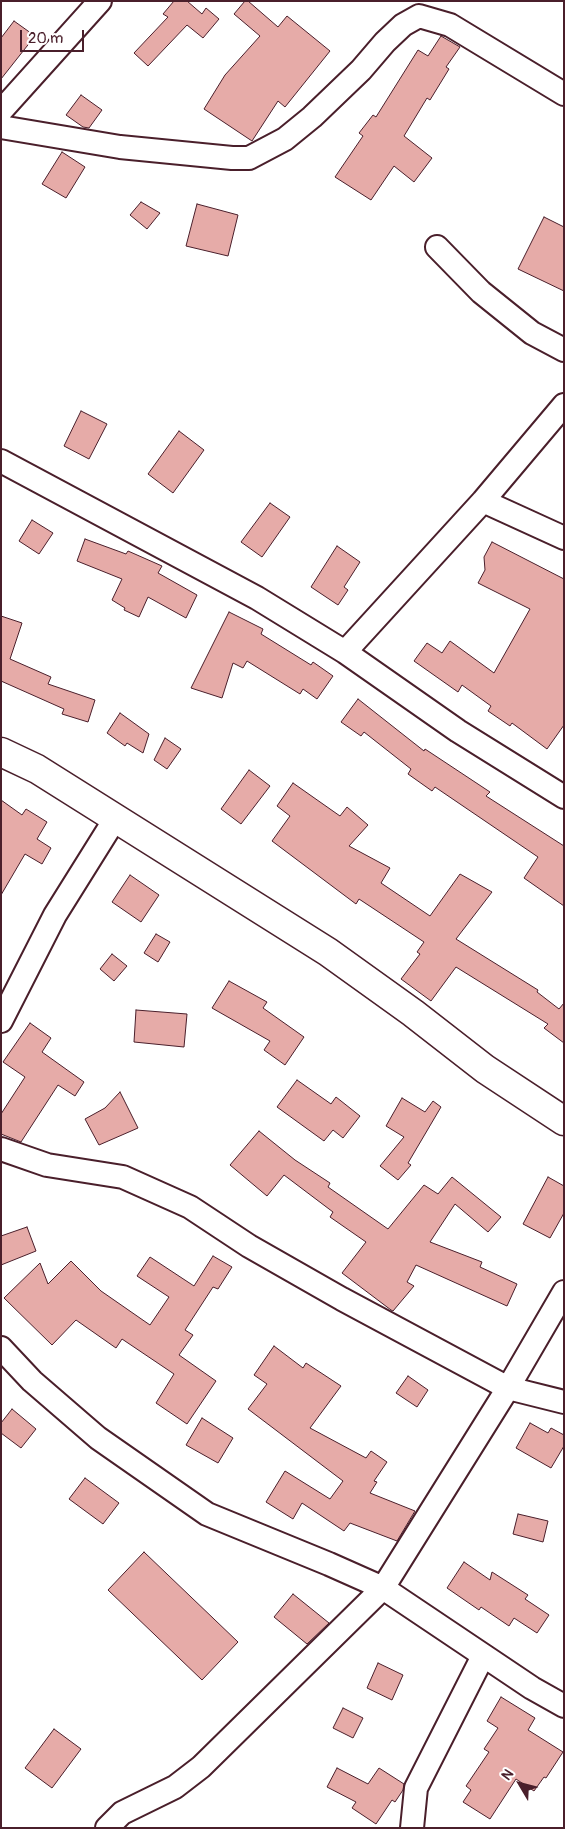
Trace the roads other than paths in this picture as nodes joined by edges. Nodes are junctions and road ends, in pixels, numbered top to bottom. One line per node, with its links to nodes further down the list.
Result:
1 (100, 1): 3 (street)
2 (564, 94): 4 (street)
3 (1, 111)
4 (1, 127)
5 (436, 248): 6 (street)
6 (564, 350)
7 (564, 405): 9 (street)
8 (1, 461): 11 (street)
9 (483, 501): 10 (street); 11 (street)
10 (564, 538)
11 (345, 652): 13 (street)
12 (1, 752): 14 (street)
13 (564, 797)
14 (115, 819): 15 (street); 16 (street)
15 (1, 1021)
16 (564, 1121)
17 (1, 1149): 20 (street)
18 (564, 1292): 20 (street)
19 (1, 1348): 22 (street)
20 (508, 1388): 21 (street); 22 (street)
21 (564, 1402)
22 (383, 1588): 23 (street); 25 (street)
23 (483, 1656): 24 (street); 26 (street)
24 (564, 1706)
25 (107, 1828)
26 (412, 1828)

